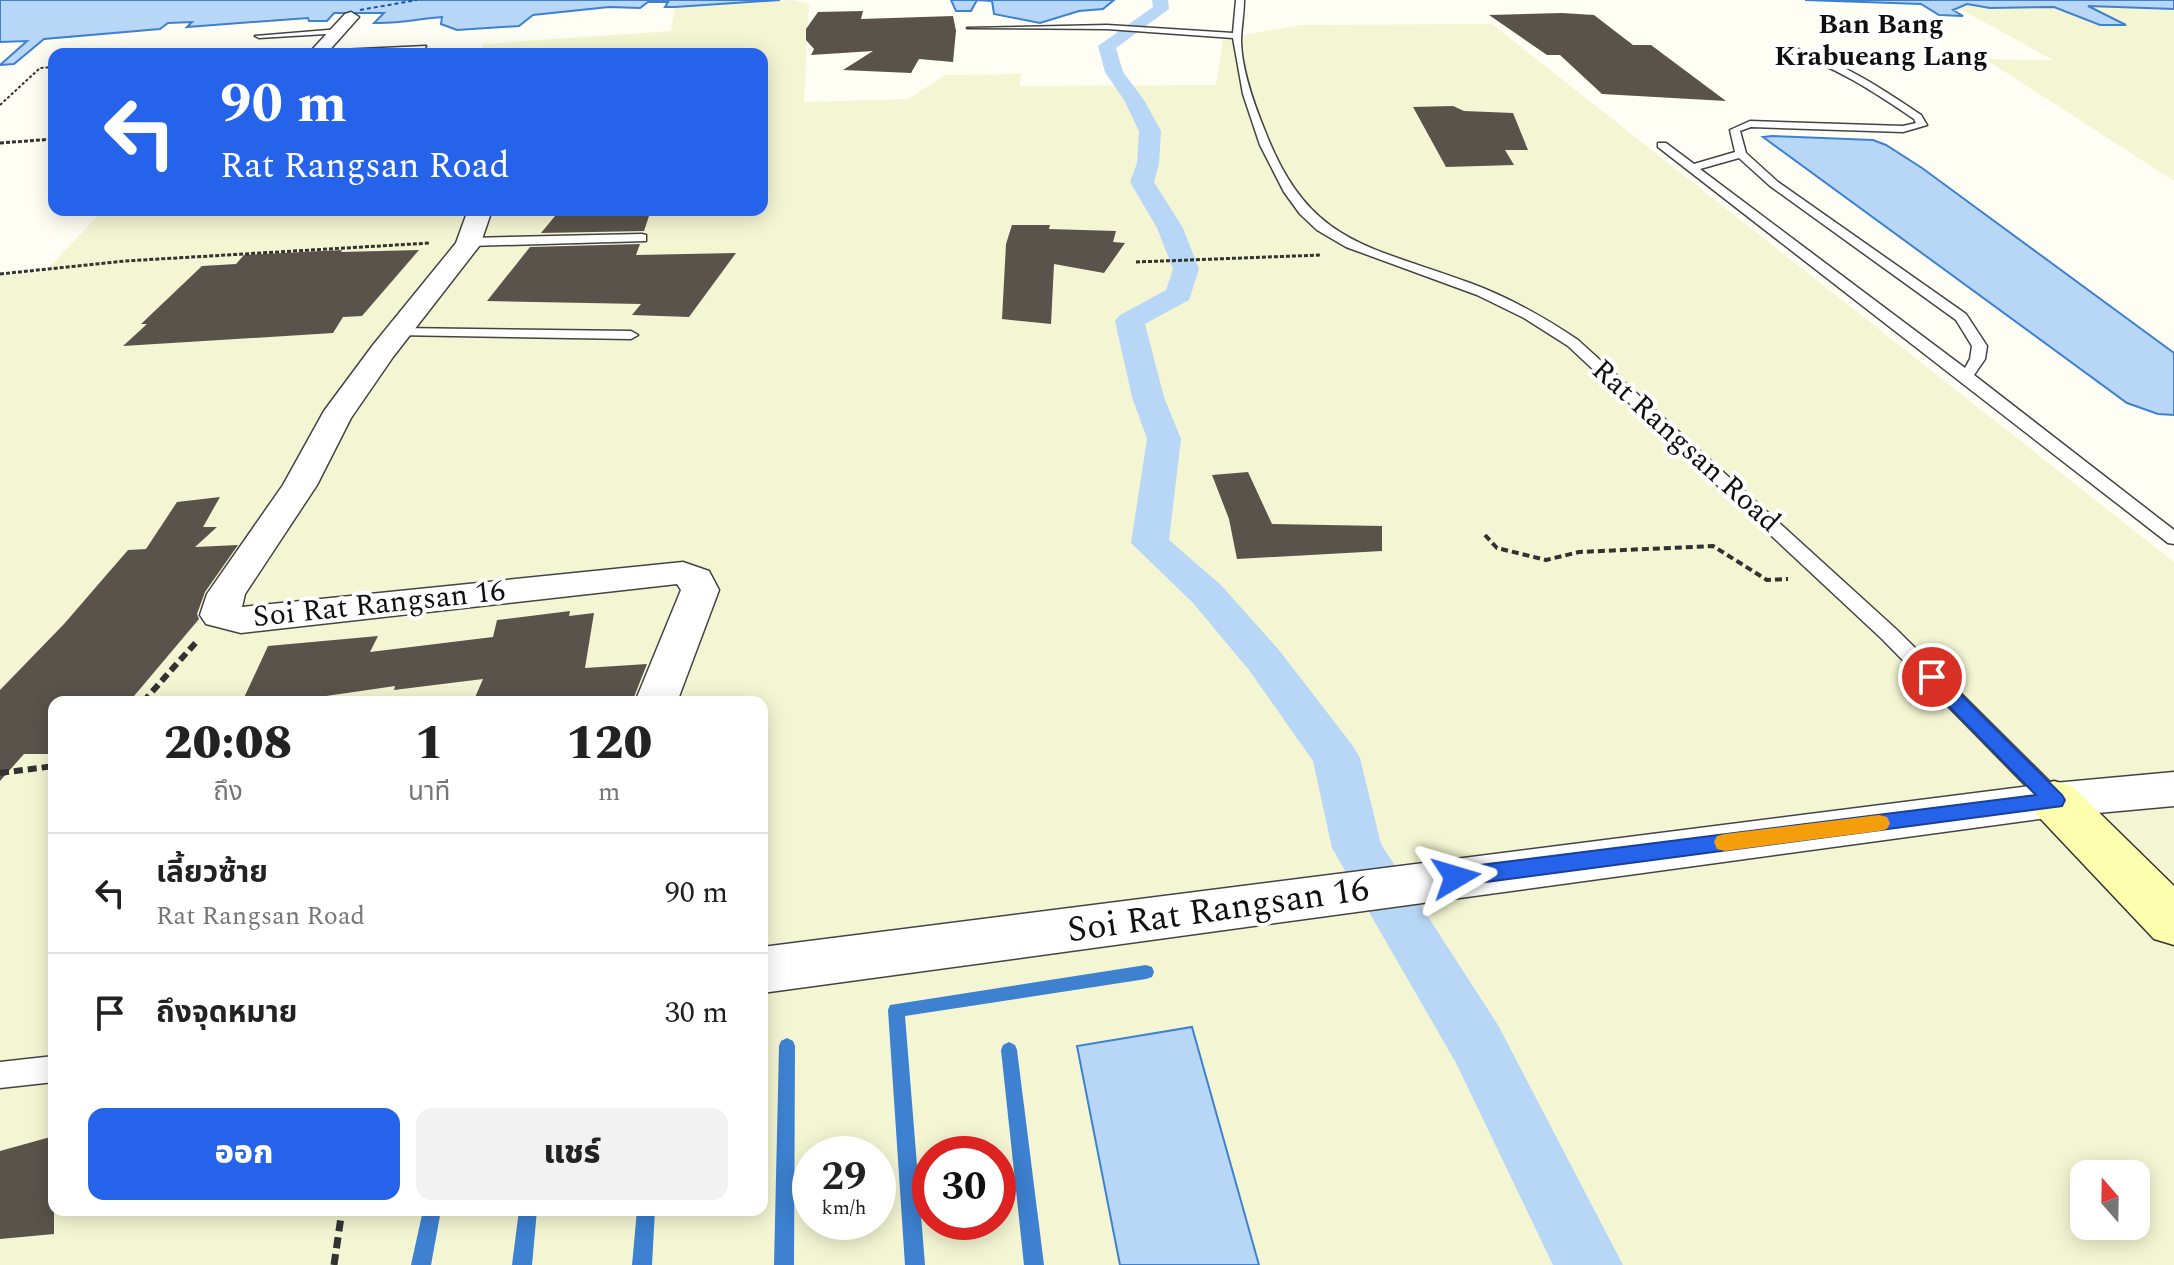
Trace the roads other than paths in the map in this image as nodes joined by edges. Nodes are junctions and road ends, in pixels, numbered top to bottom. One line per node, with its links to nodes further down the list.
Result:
1 (1240, 0): 5 (lane, Rat Rangsan Road)
2 (346, 24): 4 (lane); 6 (street)
3 (971, 28): 5 (lane)
4 (259, 36)
5 (1238, 36): 20 (lane, Rat Rangsan Road)
6 (323, 48)
7 (1789, 49): 9 (lane)
8 (1662, 145): 10 (lane)
9 (1741, 154): 10 (lane); 16 (lane)
10 (1691, 168): 16 (lane)
11 (478, 216): 13 (street, Soi Rat Rangsan 16)
12 (642, 238): 13 (lane)
13 (468, 243): 14 (street, Soi Rat Rangsan 16)
14 (400, 332): 15 (lane); 18 (street, Soi Rat Rangsan 16)
15 (631, 335)
16 (1966, 376): 17 (lane)
17 (2174, 539)
18 (658, 696)
19 (2174, 789): 20 (street, Soi Rat Rangsan 16)
20 (2054, 800): 21 (street, Rat Rangsan Road); 22 (street, Soi Rat Rangsan 16)
21 (2174, 922)
22 (768, 969)
23 (48, 1070): 24 (lane)
24 (0, 1075)

